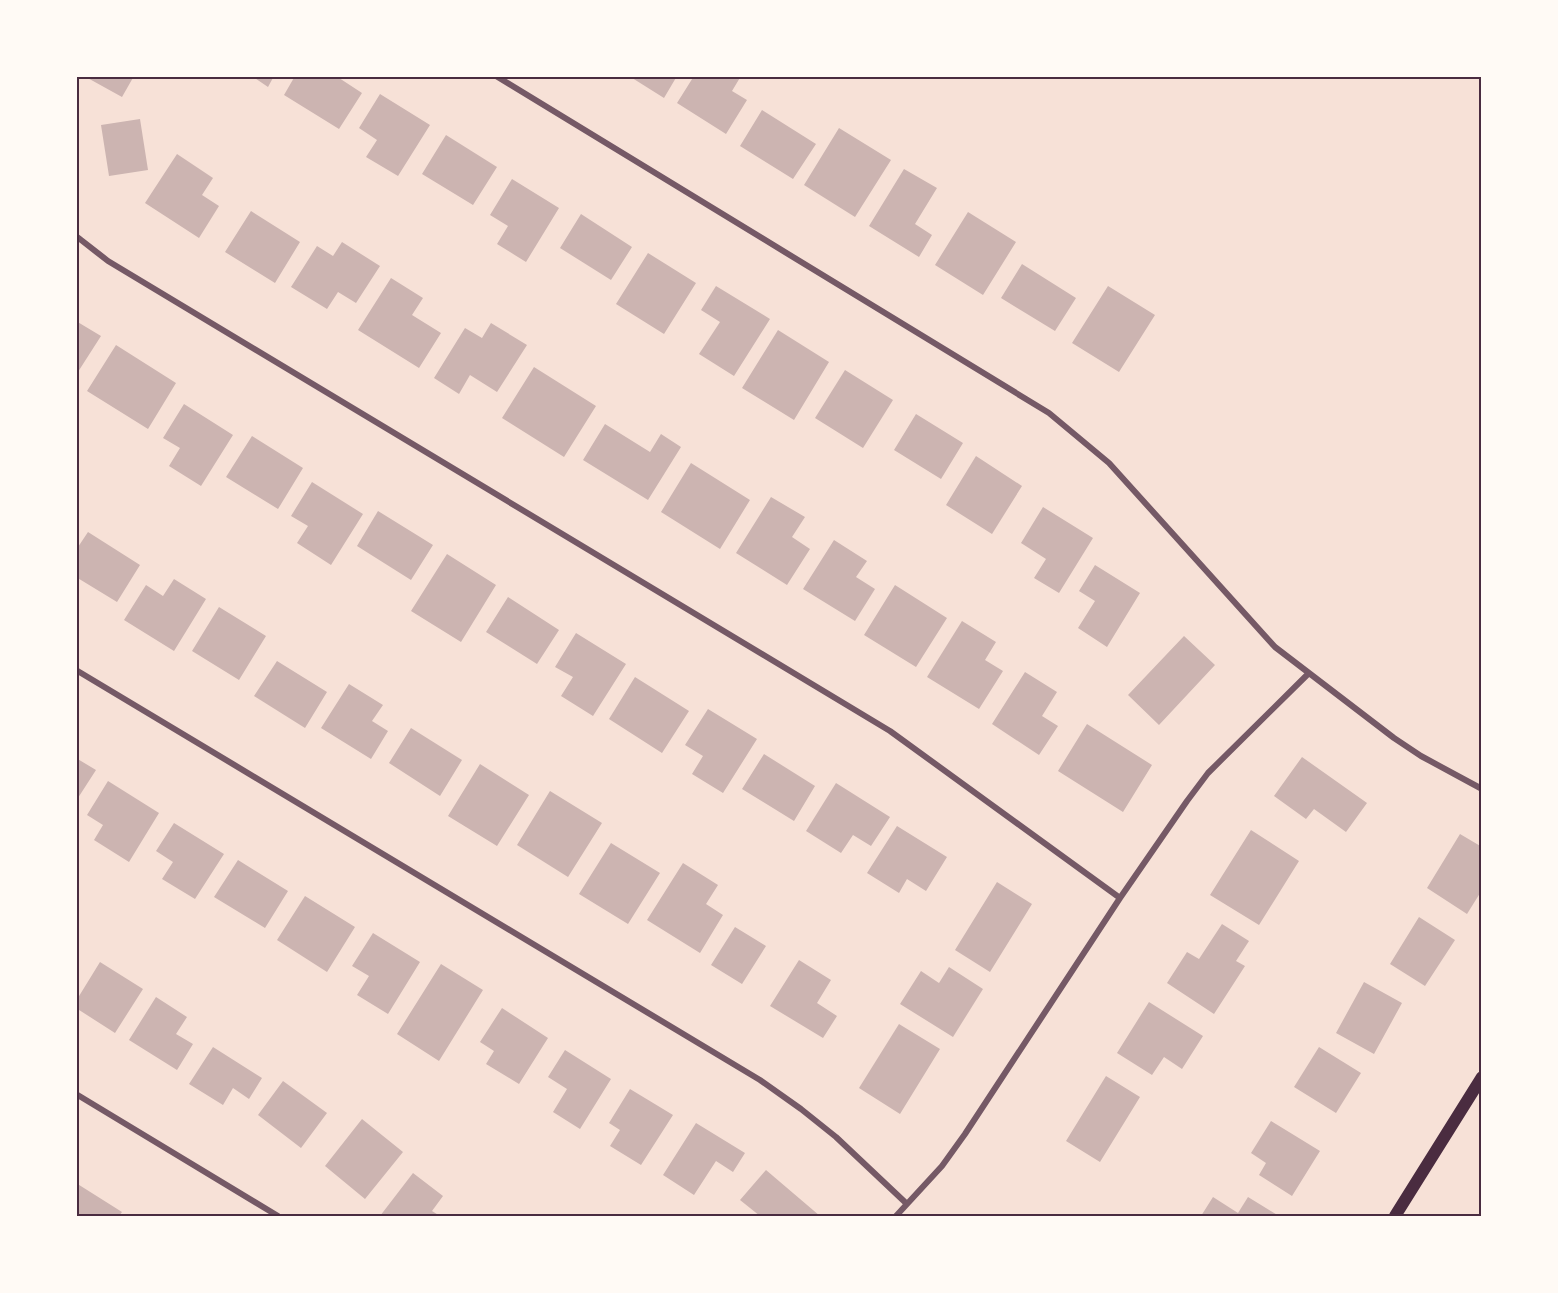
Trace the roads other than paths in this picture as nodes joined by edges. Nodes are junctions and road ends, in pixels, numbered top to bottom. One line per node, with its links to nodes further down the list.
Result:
1 (496, 76): 4 (street)
2 (76, 236): 6 (street)
3 (76, 670): 9 (street)
4 (1308, 674): 5 (street); 6 (street)
5 (1482, 789)
6 (1120, 898): 9 (street)
7 (1482, 1077): 12 (main road)
8 (76, 1094): 10 (street)
9 (907, 1204): 11 (street)
10 (278, 1216)
11 (896, 1216)
12 (1395, 1216)

